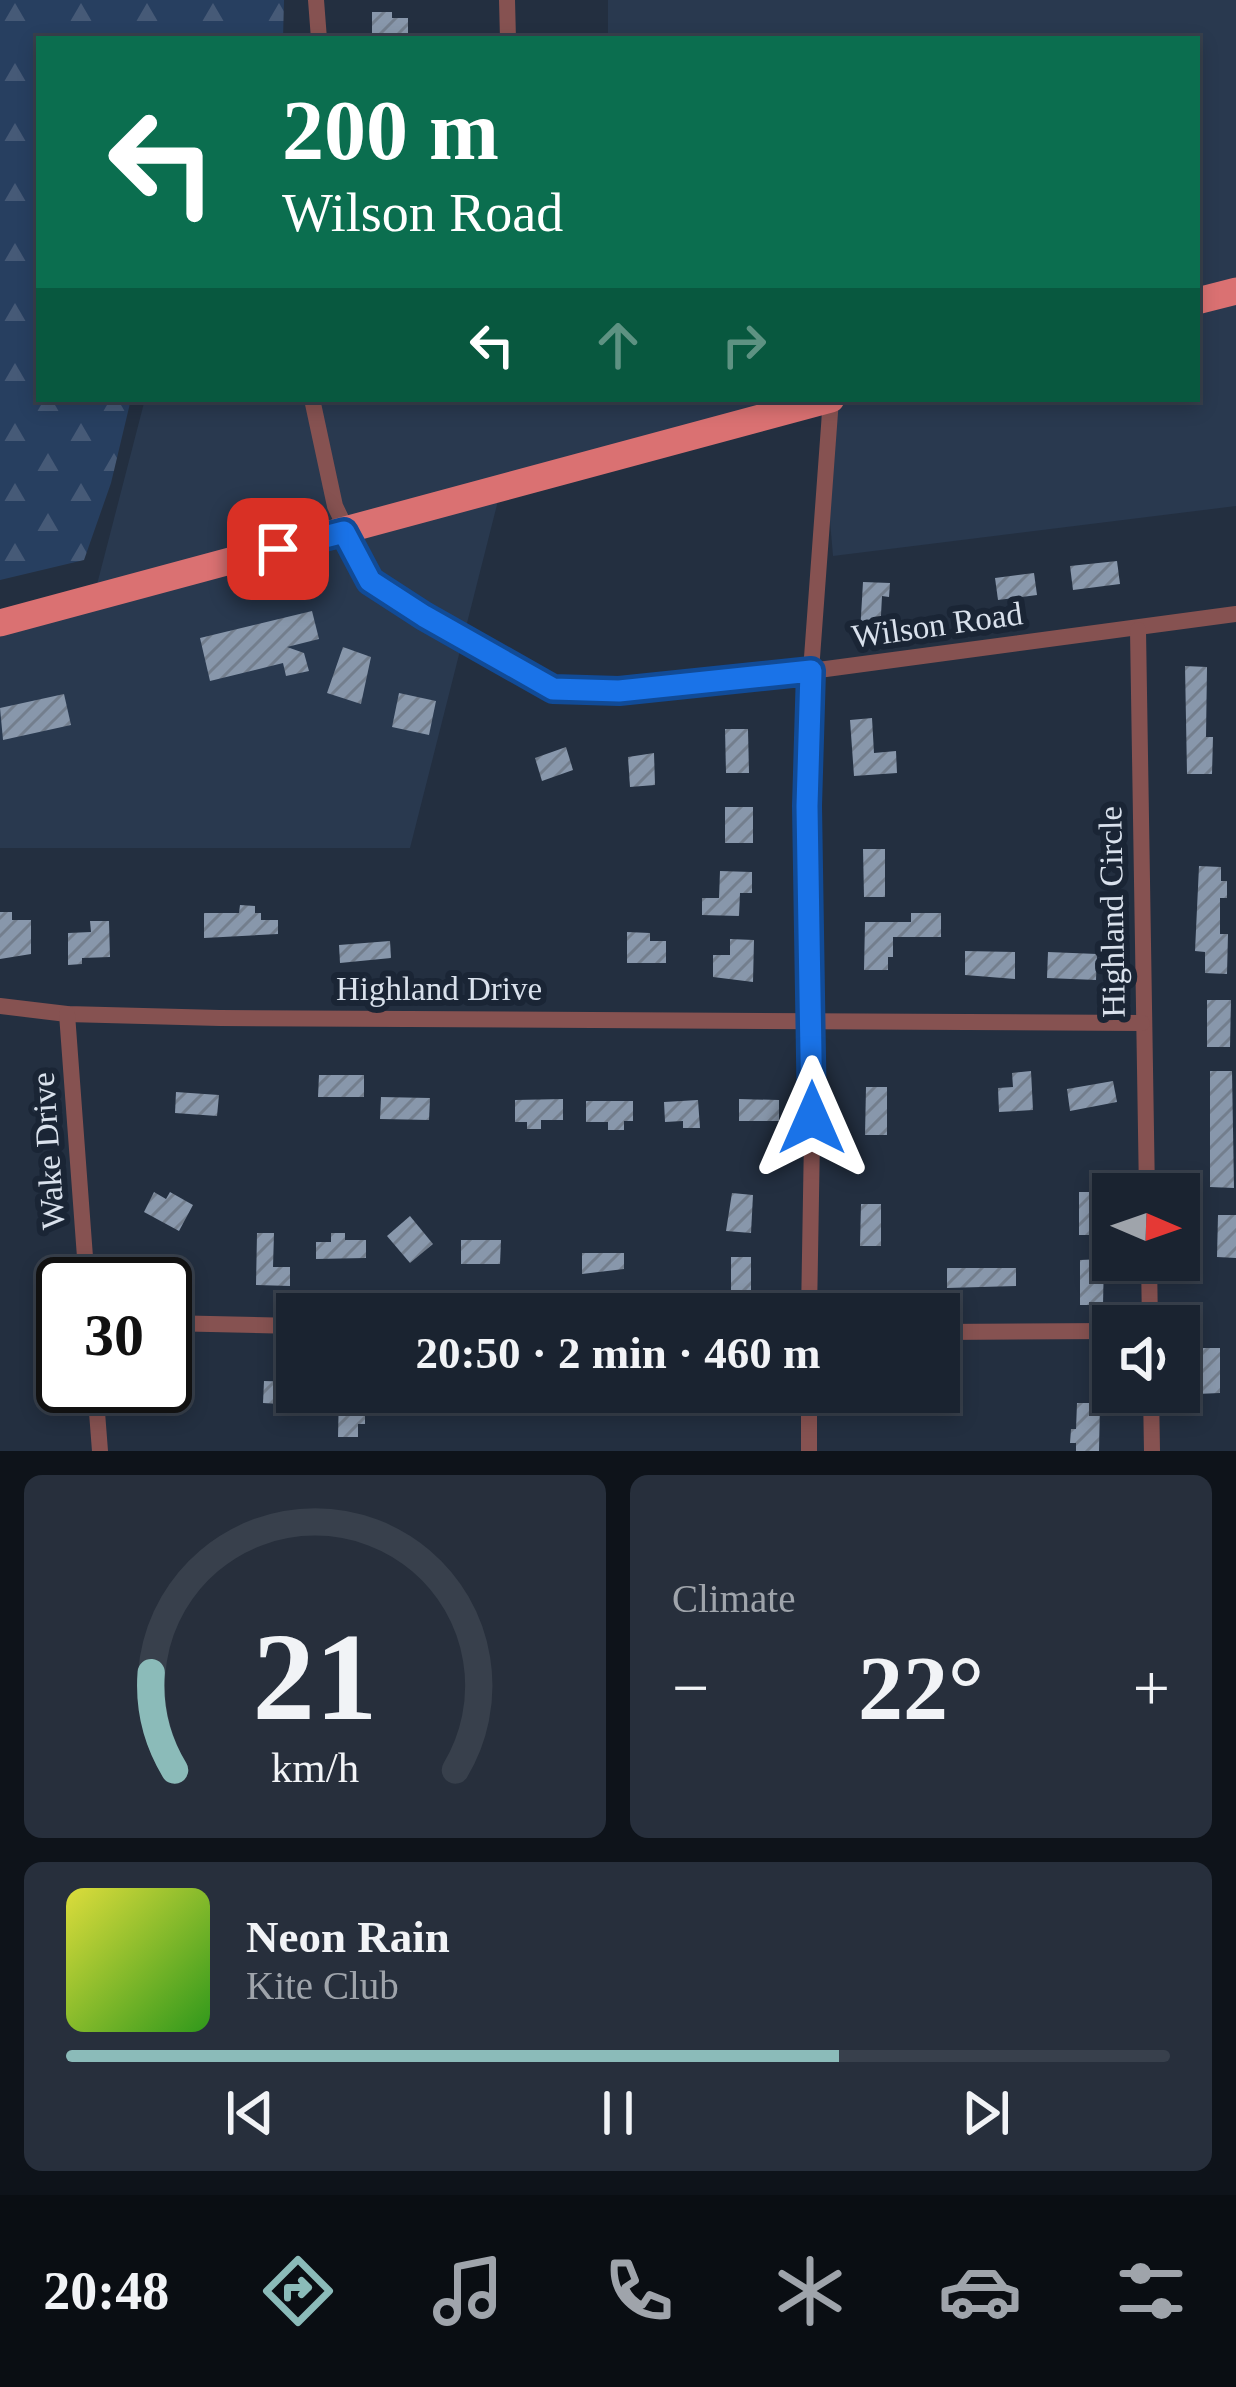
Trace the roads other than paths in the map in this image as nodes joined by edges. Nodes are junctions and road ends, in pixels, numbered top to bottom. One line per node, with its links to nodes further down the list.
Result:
1 (316, 0): 3 (street)
2 (507, 0): 4 (street)
3 (319, 36)
4 (508, 36)
5 (1236, 291): 6 (main road)
6 (1200, 300)
7 (313, 402): 10 (street, Wilson Road)
8 (820, 402): 10 (main road)
9 (831, 402): 14 (street)
10 (344, 532): 12 (main road); 14 (street, Wilson Road)
11 (1236, 614): 13 (street, Wilson Road)
12 (0, 623)
13 (1138, 630): 14 (street, Wilson Road); 18 (street, Highland Circle)
14 (811, 671): 17 (street)
15 (0, 1006): 16 (street, Highland Drive)
16 (67, 1013): 17 (street, Highland Drive); 20 (street, Wake Drive)
17 (812, 1019): 18 (street, Highland Drive); 21 (street)
18 (1142, 1023): 19 (street, Highland Circle)
19 (1146, 1173)
20 (86, 1257)
21 (809, 1293)
22 (192, 1324): 23 (street)
23 (276, 1326)
24 (1092, 1331): 25 (street)
25 (960, 1332)
26 (97, 1413): 29 (street)
27 (808, 1413): 30 (street)
28 (1151, 1413): 31 (street)
29 (100, 1451)
30 (809, 1451)
31 (1152, 1451)

